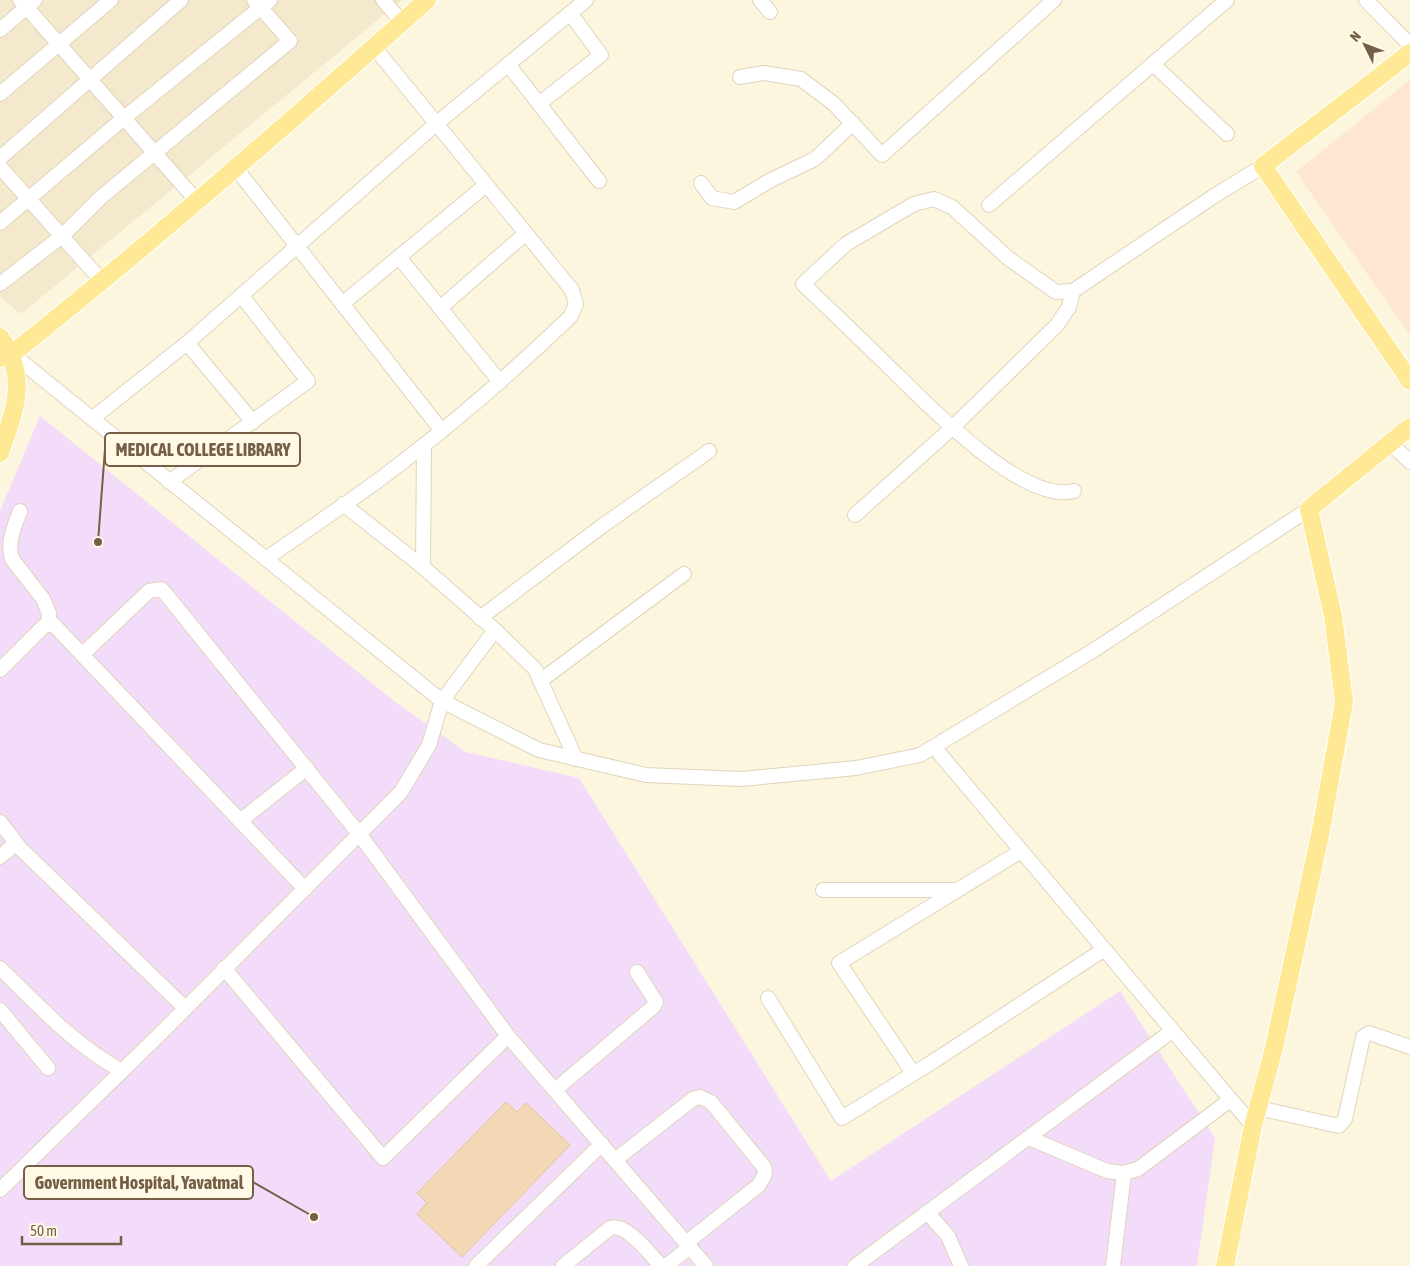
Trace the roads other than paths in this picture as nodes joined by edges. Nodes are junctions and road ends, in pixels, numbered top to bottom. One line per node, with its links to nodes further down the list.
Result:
1 (111, 0): 16 (street)
2 (181, 0): 23 (street)
3 (383, 0): 14 (street)
4 (427, 0): 14 (main road)
5 (586, 0): 13 (street)
6 (760, 0): 12 (street)
7 (1054, 0): 27 (street)
8 (1227, 0): 21 (street)
9 (1366, 0): 17 (street)
10 (27, 2): 15 (street); 16 (street)
11 (262, 3): 26 (street); 30 (street)
12 (770, 12)
13 (570, 13): 20 (street); 25 (street)
14 (402, 22): 18 (main road)
15 (0, 30)
16 (60, 45): 23 (street); 24 (street)
17 (1410, 45)
18 (374, 47): 28 (street); 34 (main road)
19 (1410, 53): 32 (main road)
20 (508, 64): 25 (street); 28 (street)
21 (1153, 64): 29 (street); 40 (street)
22 (740, 77): 27 (street)
23 (91, 80): 26 (street); 31 (street)
24 (0, 94)
25 (539, 104): 35 (street)
26 (124, 118): 30 (street); 38 (street)
27 (853, 123): 36 (street)
28 (436, 124): 37 (street); 44 (street)
29 (1227, 134)
30 (155, 153): 39 (street); 43 (street)
31 (0, 158)
32 (1263, 166): 48 (street); 55 (main road)
33 (0, 167): 38 (street)
34 (235, 167): 39 (main road); 44 (street)
35 (598, 182)
36 (701, 184)
37 (486, 185): 42 (street); 45 (street)
38 (29, 198): 41 (street); 43 (street)
39 (196, 200): 46 (main road)
40 (989, 205)
41 (0, 223)
42 (525, 234): 51 (street); 56 (street)
43 (62, 236): 46 (street); 47 (street)
44 (297, 246): 49 (street); 50 (street)
45 (399, 257): 50 (street); 51 (street)
46 (101, 280): 54 (main road)
47 (0, 284)
48 (1073, 291): 60 (street); 60 (street)
49 (241, 295): 53 (street); 58 (street)
50 (342, 304): 61 (street)
51 (440, 308): 56 (street)
52 (0, 337): 54 (main road)
53 (187, 343): 57 (street); 58 (street)
54 (6, 356): 57 (street); 65 (main road)
55 (1410, 381)
56 (500, 382): 61 (street)
57 (93, 418): 67 (street)
58 (252, 422): 67 (street)
59 (1410, 427): 62 (main road)
60 (952, 428): 68 (street); 72 (street)
61 (442, 431): 63 (street)
62 (1391, 444): 66 (street); 70 (main road)
63 (424, 445): 69 (street); 74 (street)
64 (709, 451): 76 (street)
65 (0, 452)
66 (1410, 462)
67 (169, 482): 73 (street)
68 (1074, 491)
69 (343, 504): 73 (street); 74 (street)
70 (1309, 509): 83 (street); 110 (main road)
71 (20, 511): 77 (street)
72 (855, 515)
73 (266, 559): 82 (street)
74 (423, 567): 76 (street)
75 (684, 574): 81 (street)
76 (480, 618): 78 (street)
77 (48, 624): 79 (street); 80 (street)
78 (495, 630): 81 (street); 82 (street)
79 (83, 654): 85 (street); 86 (street)
80 (0, 670)
81 (540, 681): 84 (street)
82 (442, 701): 84 (street); 88 (street)
83 (934, 747): 84 (street); 90 (street)
84 (576, 759)
85 (307, 768): 86 (street); 88 (street)
86 (240, 821): 92 (street)
87 (0, 822): 89 (street)
88 (360, 835): 92 (street); 103 (street)
89 (16, 843): 91 (street); 100 (street)
90 (1021, 851): 94 (street); 95 (street)
91 (0, 857)
92 (305, 889): 97 (street)
93 (823, 890): 94 (street)
94 (958, 890): 107 (street)
95 (1103, 950): 102 (street); 107 (street)
96 (0, 968): 106 (street)
97 (224, 968): 100 (street); 103 (street)
98 (637, 972): 108 (street)
99 (768, 998): 107 (street)
100 (184, 1007): 106 (street)
101 (0, 1010): 105 (street)
102 (1172, 1031): 109 (street); 112 (street)
103 (508, 1036): 108 (street)
104 (1410, 1047): 110 (street)
105 (48, 1068)
106 (120, 1070): 116 (street)
107 (913, 1073)
108 (555, 1090): 113 (street)
109 (1230, 1100): 111 (street); 115 (street)
110 (1258, 1108): 111 (main road)
111 (1253, 1126): 127 (main road)
112 (1028, 1138): 115 (street); 117 (street)
113 (602, 1144): 114 (street); 119 (street)
114 (615, 1160): 118 (street); 118 (street)
115 (1124, 1173): 126 (street)
116 (0, 1190)
117 (927, 1212): 124 (street); 125 (street)
118 (688, 1245): 122 (street); 123 (street)
119 (476, 1266)
120 (562, 1266): 121 (street)
121 (661, 1266)
122 (666, 1266)
123 (706, 1266)
124 (855, 1266)
125 (961, 1266)
126 (1113, 1266)
127 (1225, 1266)

